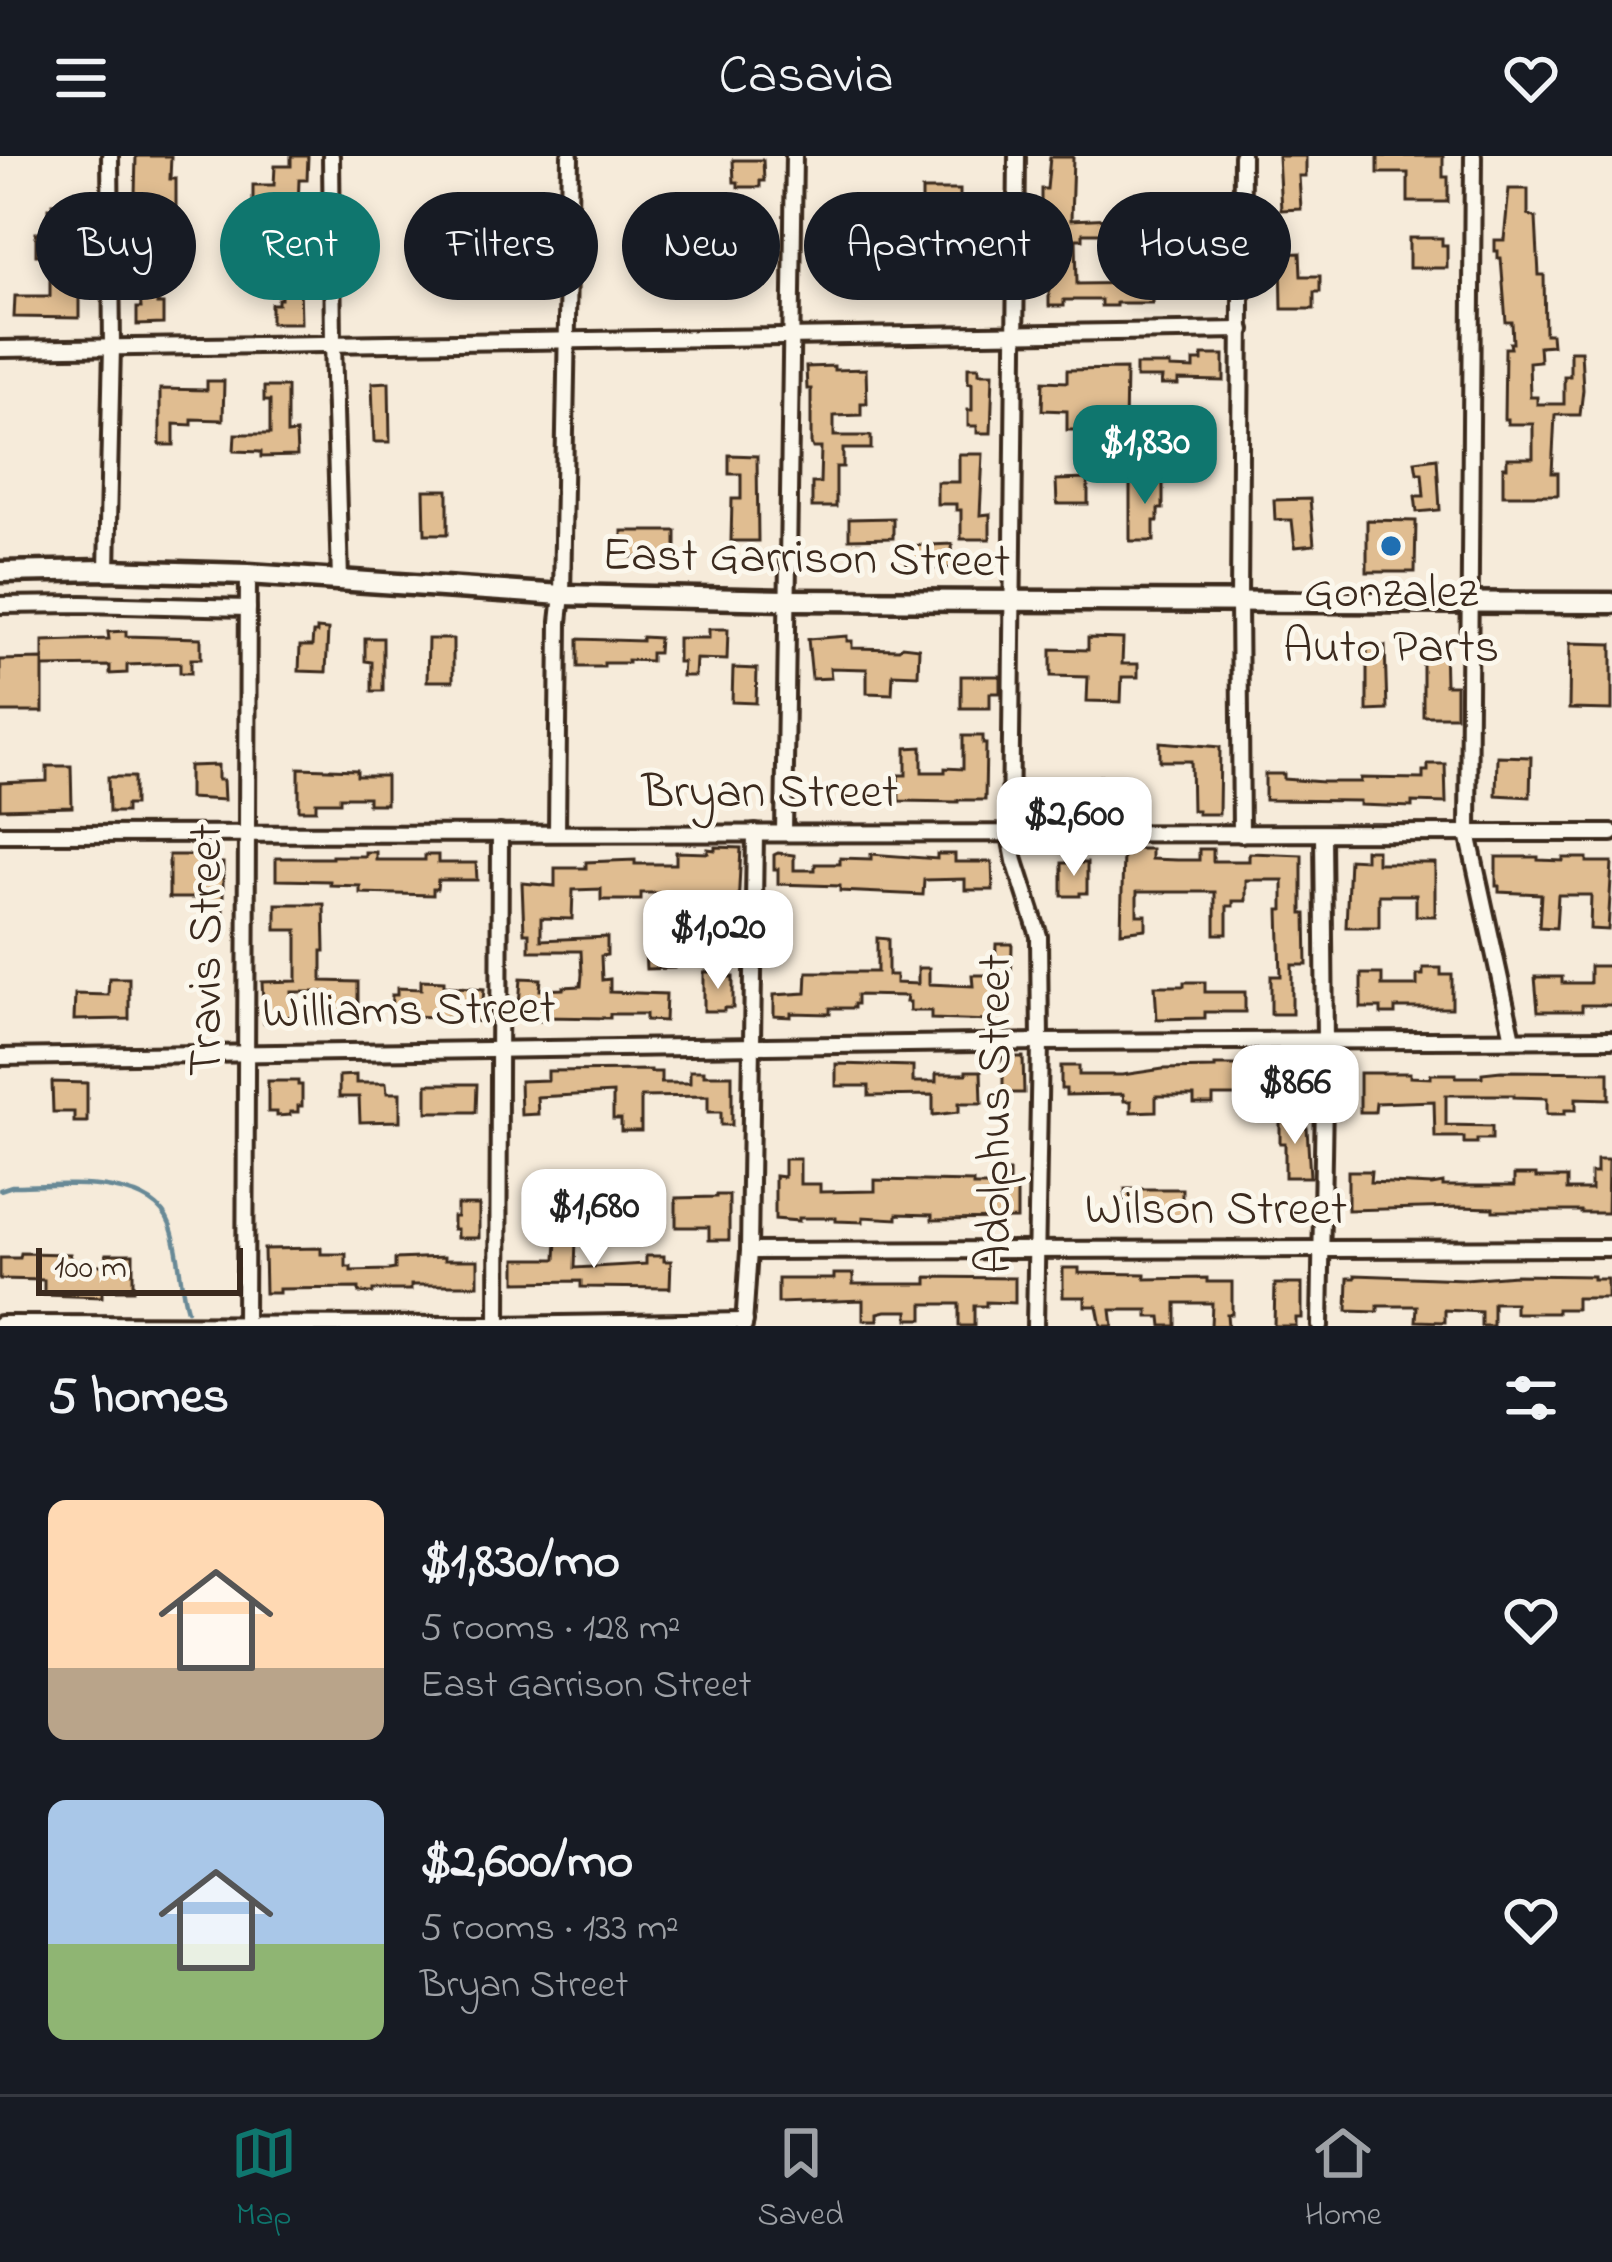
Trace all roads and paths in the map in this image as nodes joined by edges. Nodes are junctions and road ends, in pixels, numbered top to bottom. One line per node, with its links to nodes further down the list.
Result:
1 (110, 156): 13 (street)
2 (332, 156): 12 (street)
3 (569, 156): 11 (street)
4 (794, 156): 10 (street)
5 (1017, 156): 9 (street, Adolphus Street)
6 (1242, 156): 8 (street)
7 (1473, 156): 23 (street)
8 (1242, 330): 9 (street); 22 (street)
9 (1016, 333): 10 (street); 21 (street, Adolphus Street)
10 (791, 338): 11 (street); 20 (street)
11 (566, 341): 12 (street); 19 (street)
12 (333, 343): 13 (street); 18 (street)
13 (112, 346): 14 (street); 15 (street)
14 (0, 349)
15 (107, 570): 16 (main road, East Garrison Street); 17 (main road, East Garrison Street)
16 (0, 572)
17 (248, 574): 18 (main road, East Garrison Street); 26 (street, Travis Street)
18 (340, 580): 19 (main road, East Garrison Street)
19 (562, 595): 20 (main road, East Garrison Street); 29 (street)
20 (786, 601): 21 (main road, East Garrison Street); 31 (street)
21 (1012, 602): 22 (main road, East Garrison Street); 37 (street, Adolphus Street)
22 (1239, 602): 23 (main road, East Garrison Street); 35 (street)
23 (1471, 602): 24 (main road, East Garrison Street); 32 (street)
24 (1612, 603)
25 (0, 605): 26 (street)
26 (248, 608): 34 (street, Travis Street)
27 (1612, 832): 32 (street, Bryan Street)
28 (500, 833): 29 (street, Bryan Street); 34 (street, Bryan Street); 43 (street)
29 (557, 833): 30 (street, Bryan Street)
30 (754, 833): 31 (street, Bryan Street); 42 (street)
31 (784, 833): 37 (street, Bryan Street)
32 (1468, 833): 36 (street, Bryan Street); 38 (street)
33 (0, 834): 34 (street, Bryan Street)
34 (248, 834): 44 (street, Travis Street)
35 (1241, 834): 36 (street, Bryan Street); 37 (street, Bryan Street)
36 (1323, 834): 41 (street)
37 (1010, 835): 40 (street, Adolphus Street)
38 (1513, 1039): 39 (street, Williams Street); 41 (street, Williams Street)
39 (1612, 1039)
40 (1040, 1042): 41 (street, Williams Street); 42 (street, Williams Street); 47 (street, Adolphus Street)
41 (1325, 1042): 48 (street)
42 (753, 1046): 43 (street, Williams Street); 49 (street)
43 (498, 1049): 44 (street, Williams Street); 53 (street)
44 (247, 1054): 45 (street, Williams Street); 52 (street, Travis Street)
45 (0, 1057)
46 (1612, 1248): 48 (street, Wilson Street)
47 (1038, 1250): 48 (street, Wilson Street); 49 (street, Wilson Street); 54 (street, Adolphus Street)
48 (1322, 1250): 55 (street)
49 (749, 1251): 51 (street)
50 (0, 1324): 52 (street)
51 (745, 1324): 53 (street)
52 (246, 1325): 53 (street)
53 (498, 1325)
54 (1035, 1326)
55 (1320, 1326)

